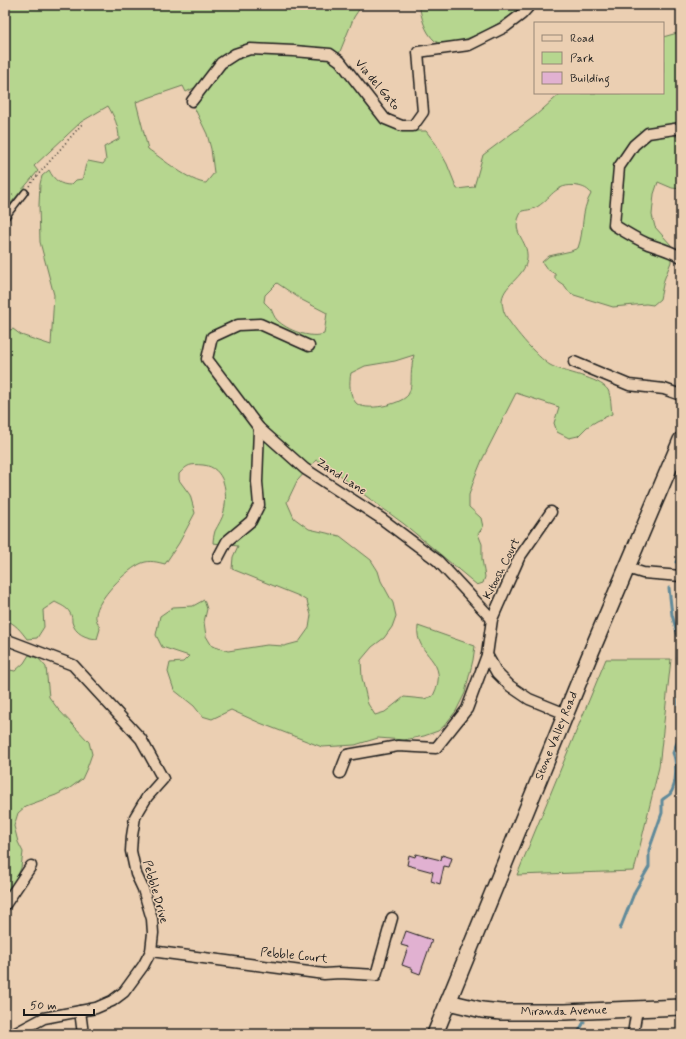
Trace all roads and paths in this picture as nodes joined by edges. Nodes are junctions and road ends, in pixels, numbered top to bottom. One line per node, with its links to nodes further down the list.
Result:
1 (530, 5): 2 (street, Via del Gato)
2 (192, 101)
3 (82, 124): 5 (path)
4 (681, 128): 8 (street)
5 (25, 192): 6 (path); 7 (lane)
6 (5, 198)
7 (5, 218)
8 (681, 257)
9 (309, 346): 12 (street, Zand Lane)
10 (574, 362): 11 (street)
11 (681, 395)
12 (259, 428): 15 (street); 18 (street, Zand Lane)
13 (681, 440): 16 (street, Stone Valley Road)
14 (551, 512): 18 (street, Kitoosh Court)
15 (218, 558)
16 (627, 568): 17 (street); 21 (street, Stone Valley Road)
17 (681, 576)
18 (492, 619): 20 (street, Kitoosh Court)
19 (5, 639): 26 (street, Pebble Drive)
20 (487, 655): 21 (street); 22 (street, Kitoosh Court)
21 (566, 714): 27 (street, Stone Valley Road)
22 (340, 773)
23 (31, 866): 24 (street)
24 (5, 906)
25 (392, 918): 26 (street, Pebble Court)
26 (151, 951): 30 (street, Pebble Drive)
27 (448, 1002): 29 (street, Miranda Avenue); 33 (street, Stone Valley Road)
28 (681, 1007): 29 (street, Miranda Avenue)
29 (637, 1009): 34 (street)
30 (80, 1012): 31 (street, Pebble Drive); 32 (street)
31 (14, 1034)
32 (83, 1034)
33 (435, 1034)
34 (633, 1034)

